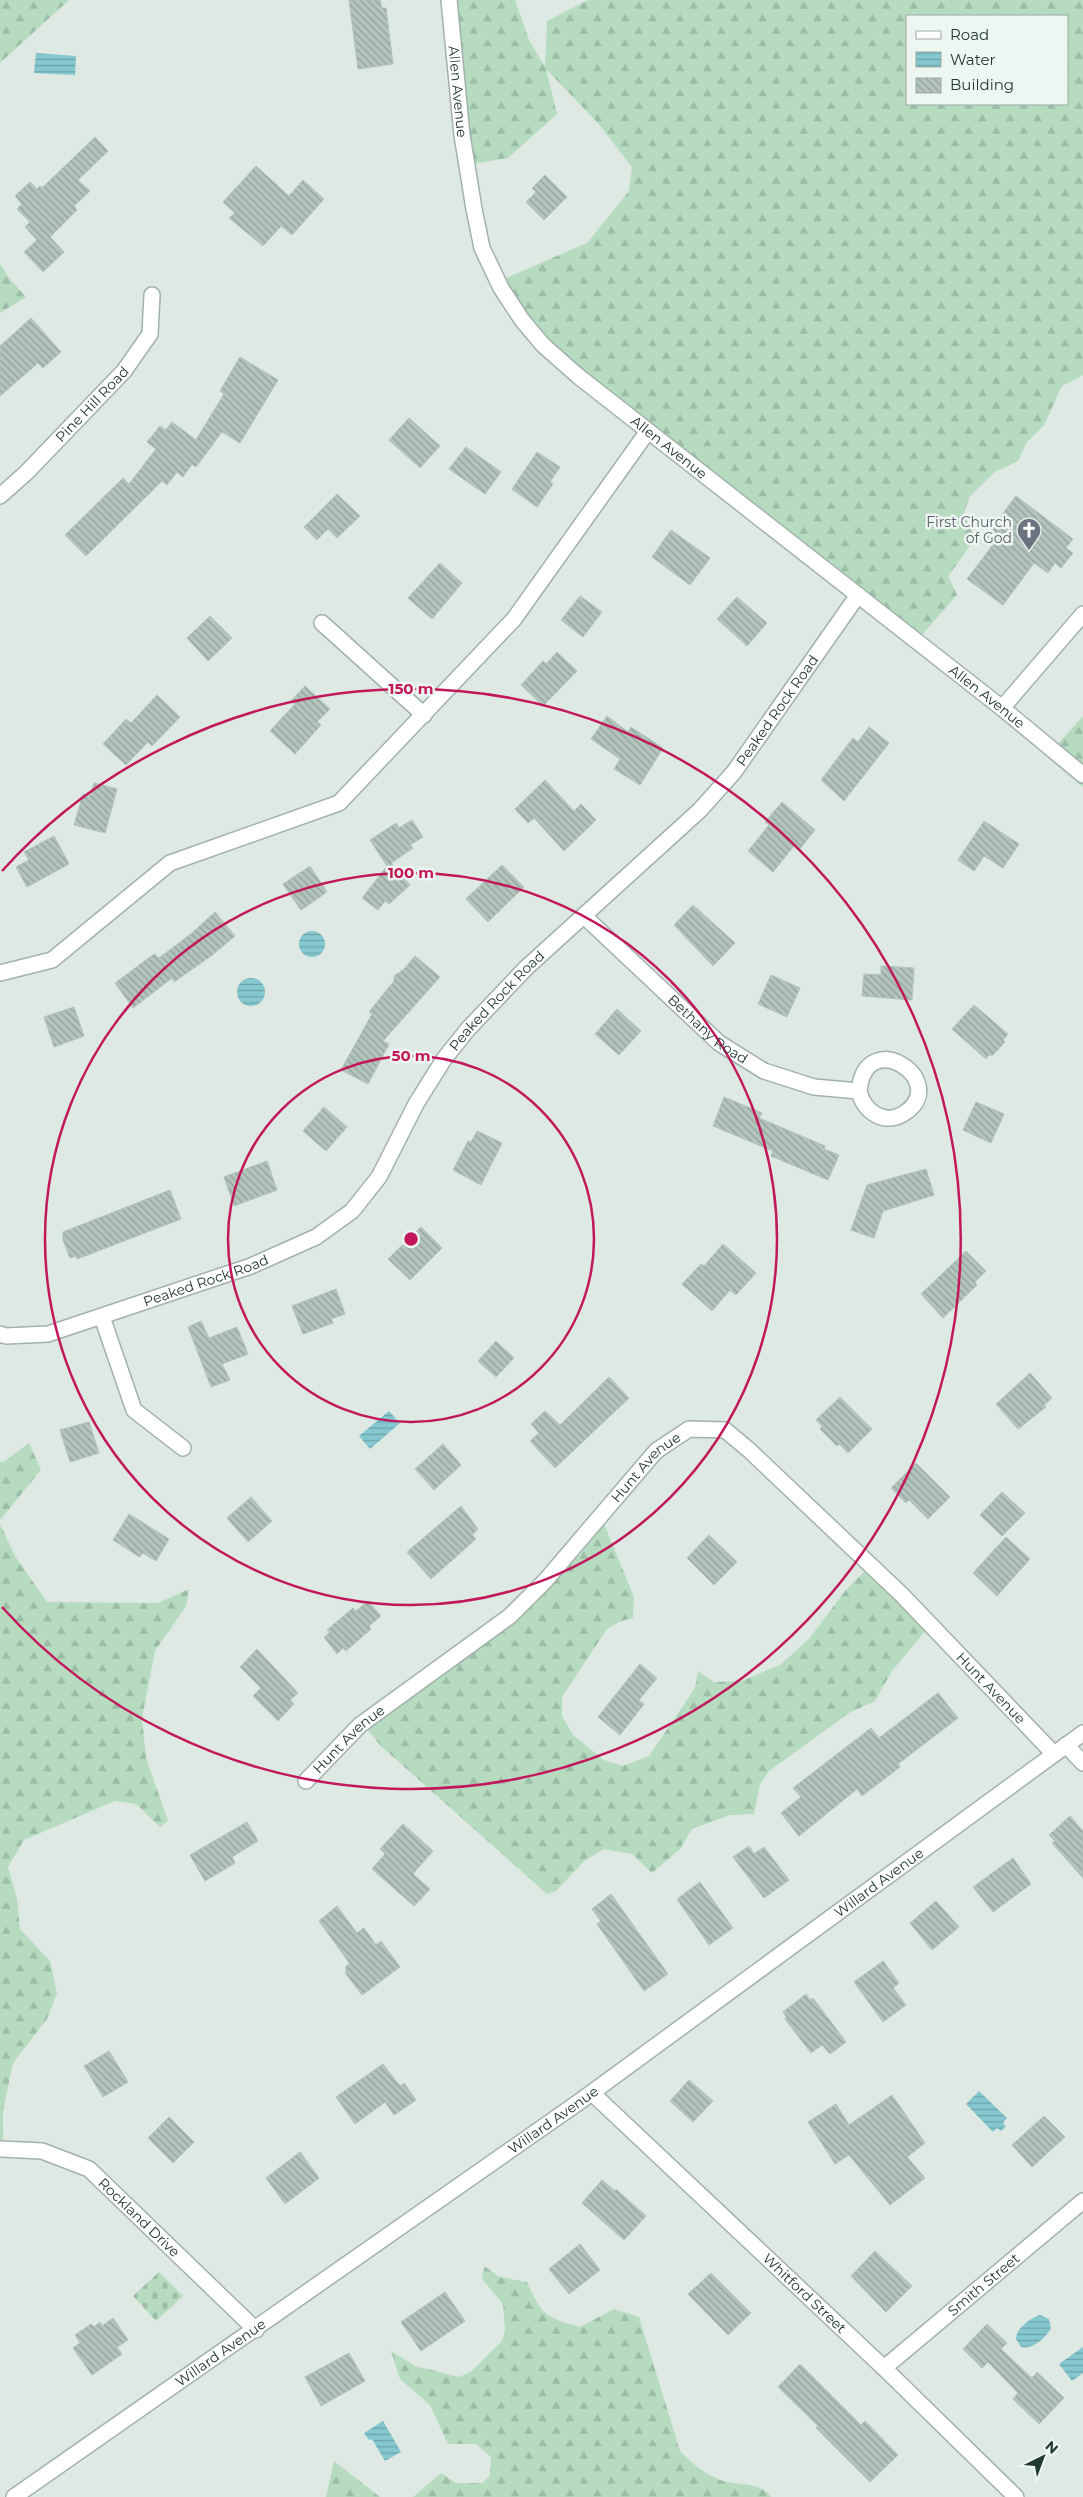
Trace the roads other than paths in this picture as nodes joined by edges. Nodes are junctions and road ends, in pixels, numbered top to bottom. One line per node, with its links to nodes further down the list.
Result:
1 (449, 0): 3 (street, Allen Avenue)
2 (152, 295): 4 (street, Pine Hill Road)
3 (648, 431): 5 (street, Allen Avenue); 9 (street)
4 (0, 496)
5 (858, 595): 8 (street, Allen Avenue); 11 (street, Peaked Rock Road)
6 (1083, 614): 8 (street)
7 (322, 623): 9 (street)
8 (1002, 708): 10 (street, Allen Avenue)
9 (424, 715): 12 (street)
10 (1083, 775)
11 (584, 916): 13 (street, Bethany Road); 14 (street, Peaked Rock Road)
12 (0, 973)
13 (859, 1091)
14 (102, 1317): 15 (street, Peaked Rock Road); 16 (street)
15 (0, 1334)
16 (183, 1448)
17 (1083, 1733): 18 (street, Willard Avenue)
18 (1060, 1749): 19 (street, Hunt Avenue); 20 (street, Hunt Avenue); 21 (street, Willard Avenue)
19 (1083, 1763)
20 (306, 1781)
21 (592, 2093): 24 (street, Willard Avenue); 25 (street, Whitford Street)
22 (0, 2149): 24 (street, Rockland Drive)
23 (1083, 2201): 25 (street, Smith Street)
24 (256, 2330): 26 (street, Willard Avenue)
25 (884, 2368): 27 (street, Whitford Street)
26 (14, 2497)
27 (1016, 2497)

